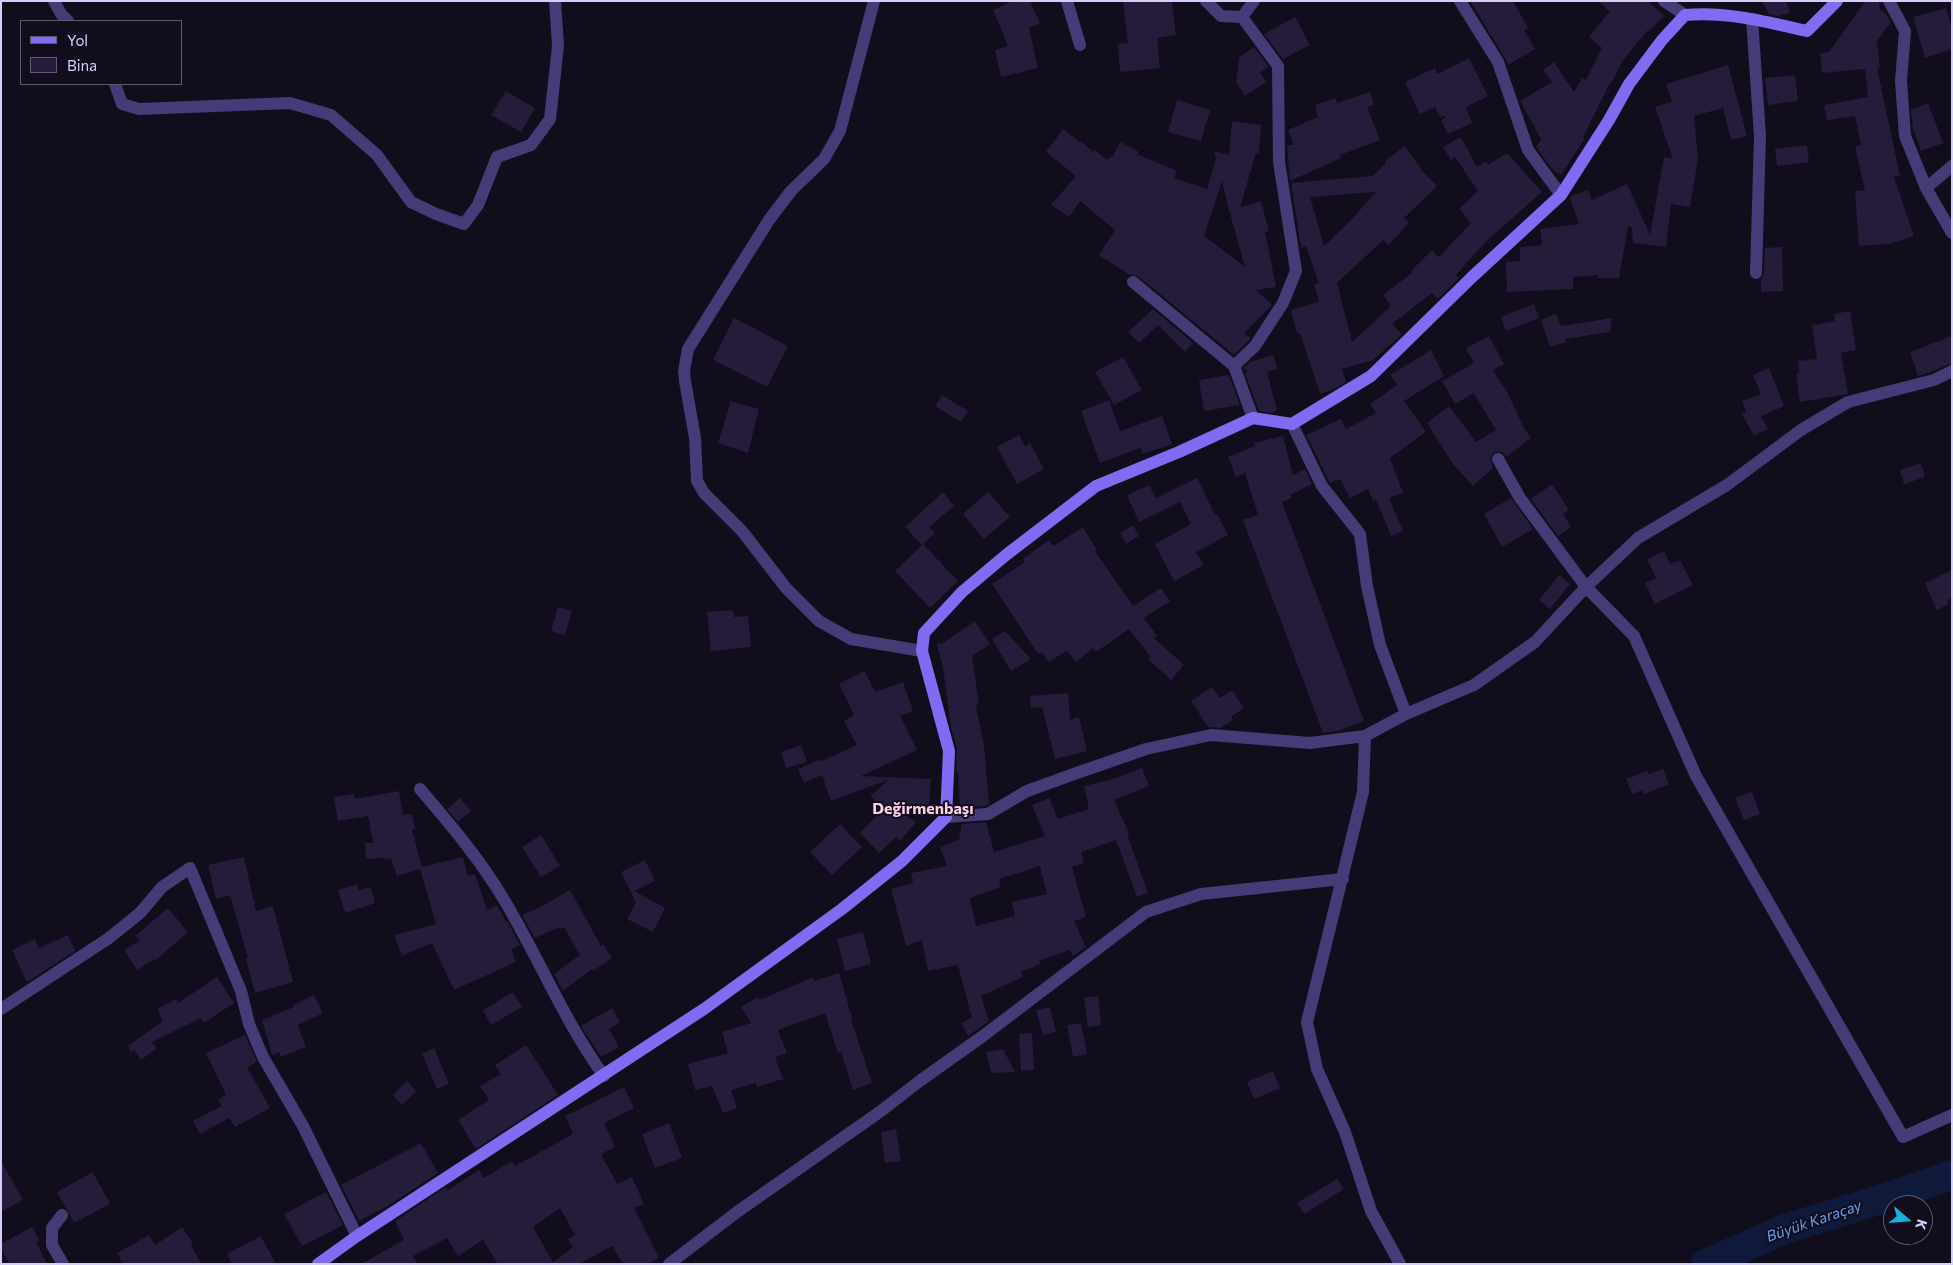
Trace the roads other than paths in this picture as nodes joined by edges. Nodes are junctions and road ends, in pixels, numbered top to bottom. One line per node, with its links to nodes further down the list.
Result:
1 (54, 1): 14 (street)
2 (555, 1): 16 (street)
3 (874, 1): 29 (street)
4 (1067, 1): 15 (street)
5 (1206, 1): 12 (street)
6 (1254, 1): 12 (street)
7 (1460, 1): 19 (street)
8 (1664, 1): 11 (street)
9 (1837, 1): 13 (street)
10 (1889, 1): 18 (street)
11 (1685, 15): 13 (street); 19 (street)
12 (1242, 17): 23 (street)
13 (1752, 18): 21 (street)
14 (67, 20)
15 (1080, 45)
16 (115, 85)
17 (1952, 166): 18 (street)
18 (1926, 188): 20 (street)
19 (1561, 195): 26 (street)
20 (1952, 233)
21 (1756, 273)
22 (1133, 282): 23 (street)
23 (1234, 366): 25 (street)
24 (1952, 371): 28 (street)
25 (1253, 418): 26 (street); 29 (street)
26 (1292, 424): 30 (street)
27 (1498, 459): 28 (street)
28 (1586, 587): 30 (street); 37 (street)
29 (922, 651): 33 (street)
30 (1406, 714): 31 (street)
31 (1365, 736): 33 (street); 34 (street)
32 (420, 789): 36 (street)
33 (946, 817): 36 (street)
34 (1343, 879): 42 (street); 43 (street)
35 (1, 1009): 39 (street)
36 (604, 1076): 39 (street)
37 (1952, 1115)
38 (62, 1215): 40 (street)
39 (357, 1236): 41 (street)
40 (63, 1264)
41 (318, 1264)
42 (669, 1264)
43 (1400, 1264)

